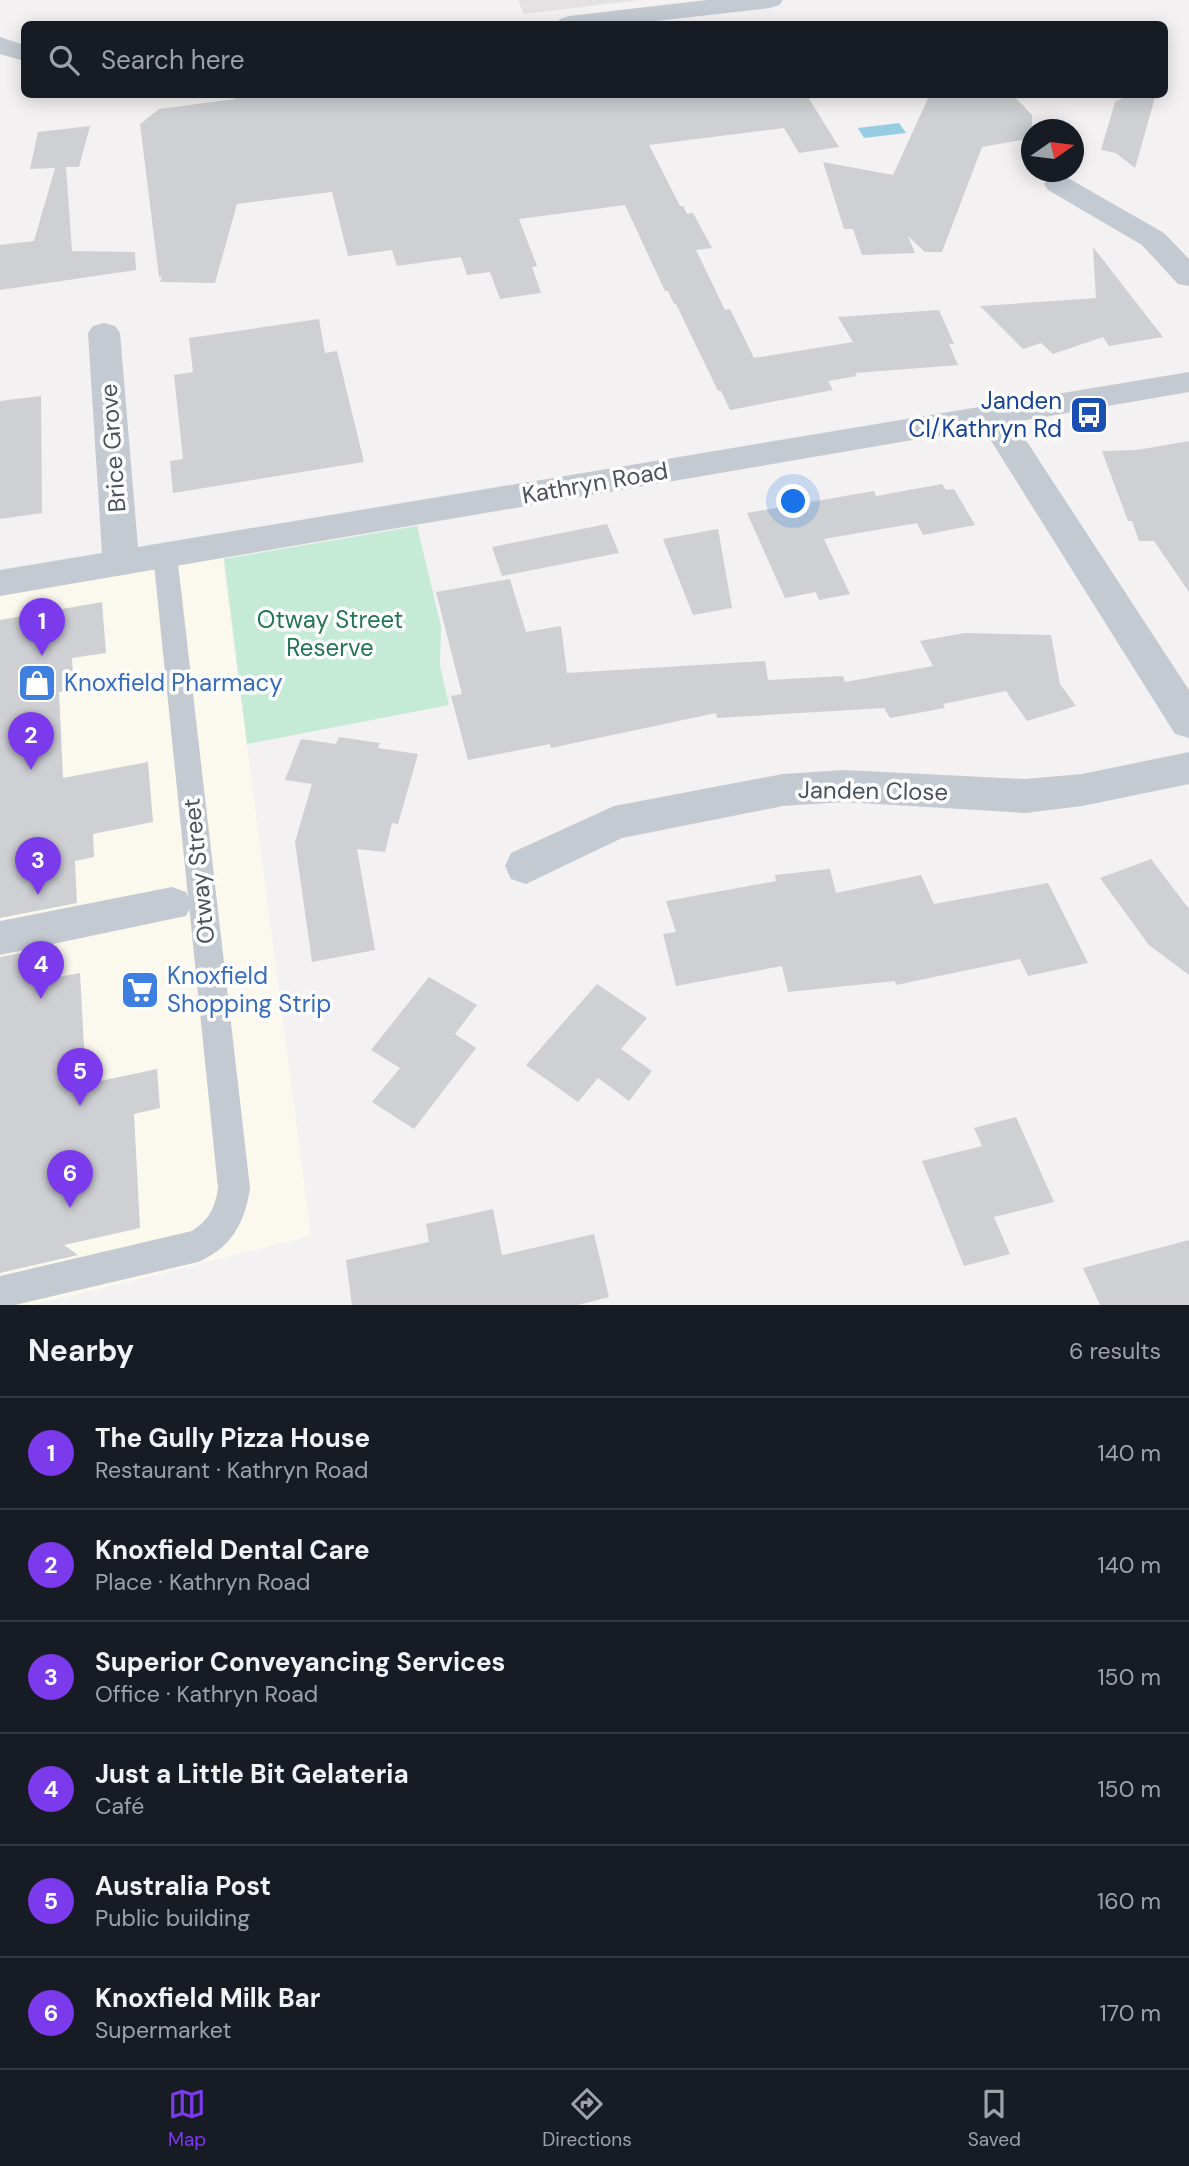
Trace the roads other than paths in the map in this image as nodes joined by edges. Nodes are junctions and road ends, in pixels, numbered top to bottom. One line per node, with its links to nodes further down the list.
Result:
1 (770, 0): 2 (street)
2 (594, 21)
3 (0, 45): 4 (street)
4 (21, 52)
5 (1058, 184): 6 (street)
6 (1189, 277)
7 (104, 333): 11 (street, Brice Grove)
8 (1189, 383): 9 (street, Kathryn Road)
9 (993, 416): 10 (street, Kathryn Road); 13 (street)
10 (165, 555): 11 (street, Kathryn Road); 18 (lane, Otway Street)
11 (121, 562): 12 (street, Kathryn Road)
12 (0, 583)
13 (1189, 723)
14 (1189, 768): 15 (street, Janden Close)
15 (526, 866)
16 (172, 904): 17 (street)
17 (0, 938)
18 (0, 1292)

